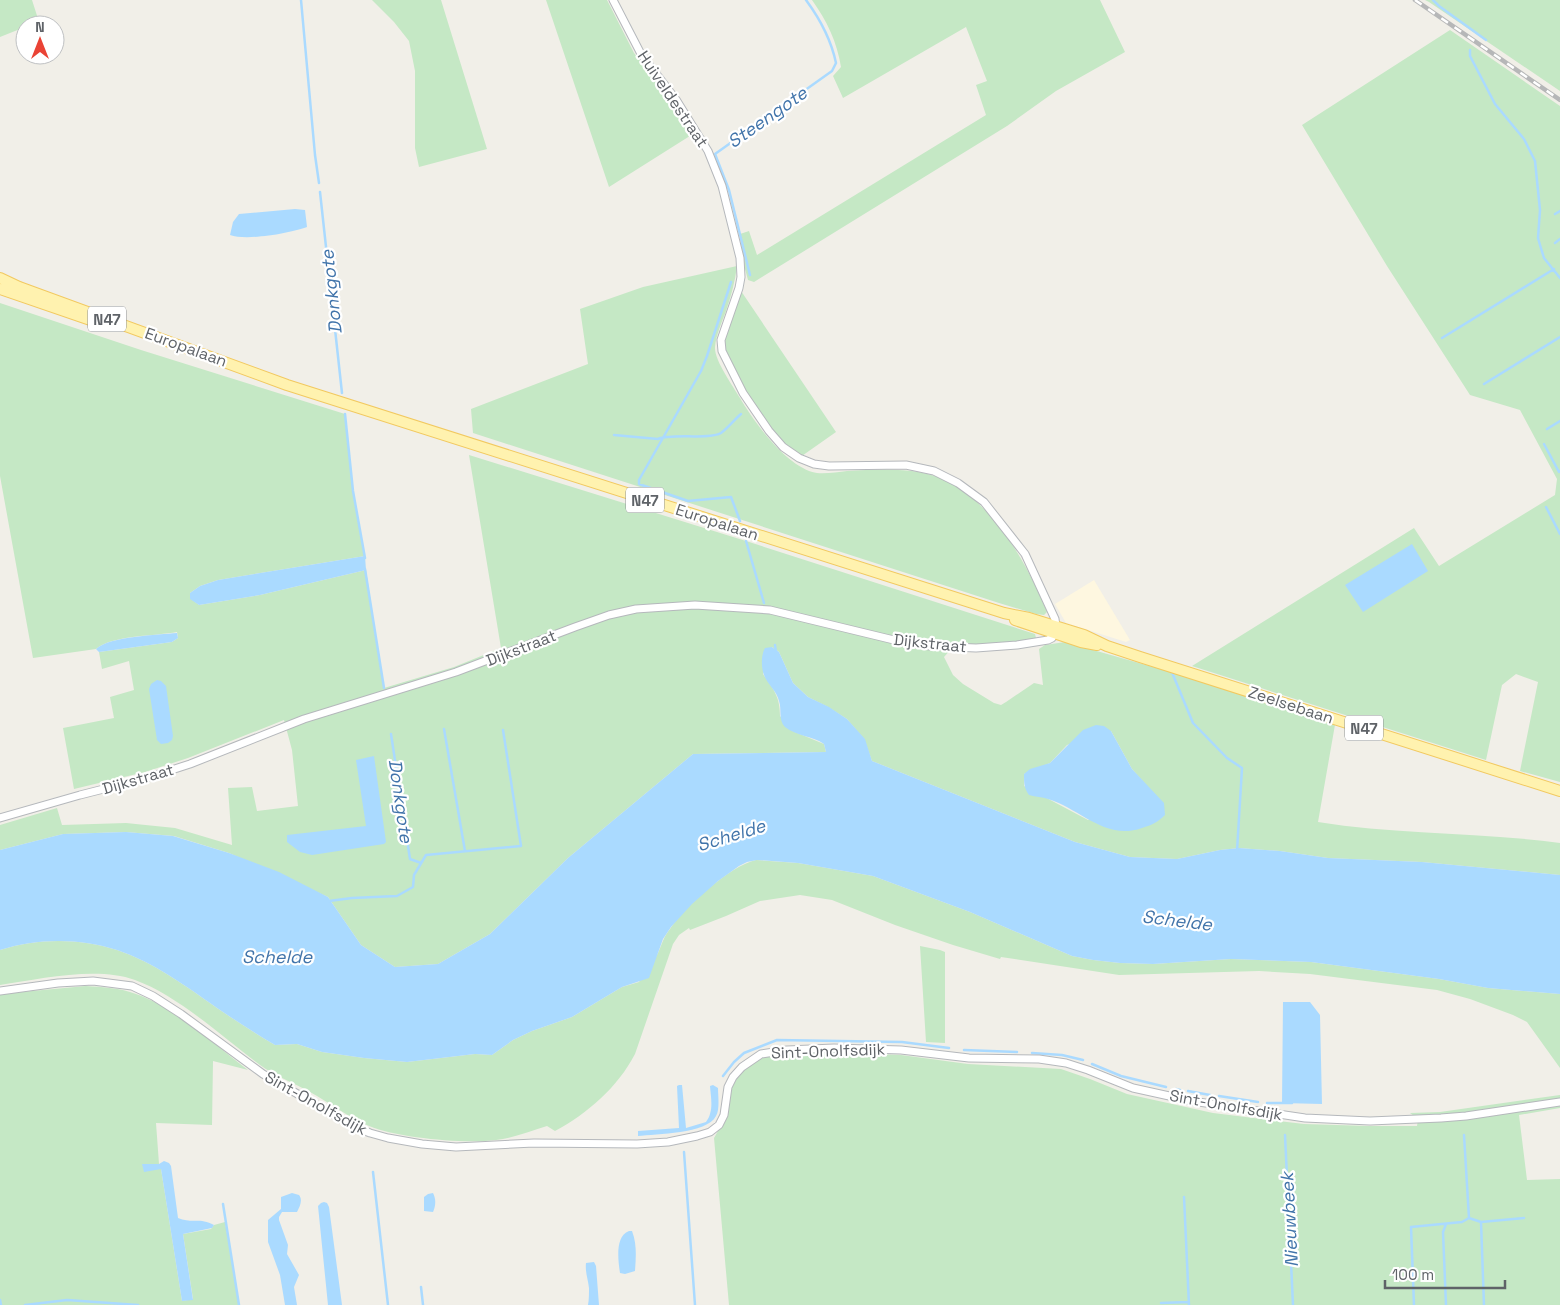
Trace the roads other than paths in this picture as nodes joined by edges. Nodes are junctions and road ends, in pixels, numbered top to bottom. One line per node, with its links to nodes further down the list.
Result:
1 (613, 0): 6 (street, Huiveldestraat)
2 (0, 278): 4 (main road, Europalaan / N47)
3 (0, 289): 4 (main road, Europalaan / N47)
4 (287, 385): 5 (main road, Europalaan / N47)
5 (1004, 613): 6 (main road, Zeelsebaan / N47)
6 (1055, 630): 7 (main road, Zeelsebaan / N47); 8 (street, Dijkstraat)
7 (1560, 791)
8 (0, 818)
9 (0, 991): 10 (street, Sint-Onolfsdijk)
10 (1560, 1102)

